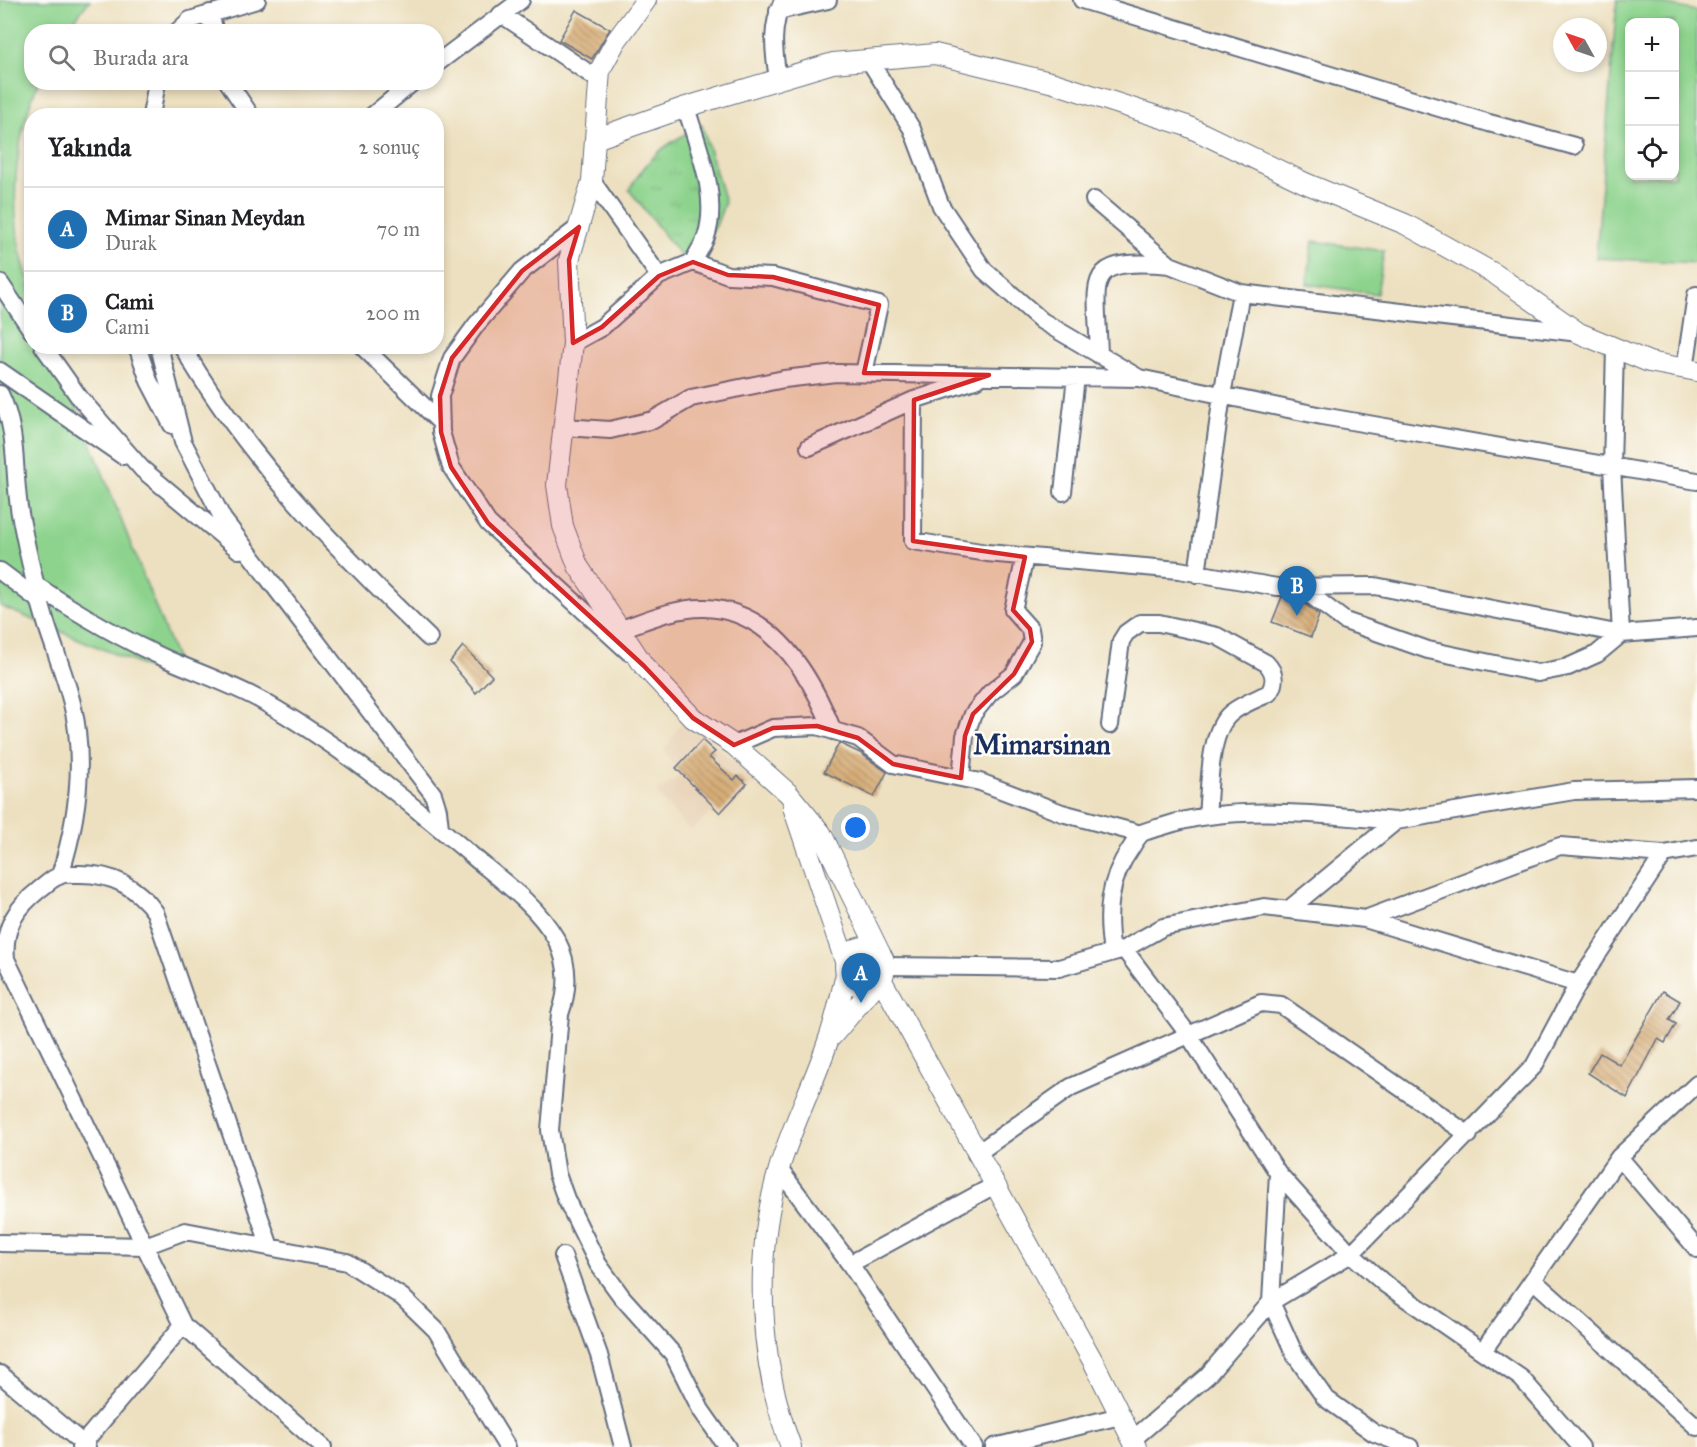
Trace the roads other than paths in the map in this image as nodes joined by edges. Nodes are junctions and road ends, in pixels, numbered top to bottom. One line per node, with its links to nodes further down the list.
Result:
1 (256, 0): 7 (street)
2 (521, 0): 8 (street)
3 (646, 0): 14 (street)
4 (828, 0): 6 (street)
5 (1082, 0): 23 (street)
6 (781, 6): 13 (street)
7 (210, 13): 9 (street); 10 (street)
8 (501, 14): 11 (street); 14 (street)
9 (186, 24)
10 (213, 24)
11 (444, 58)
12 (868, 60): 13 (street); 34 (street); 42 (street)
13 (778, 78): 18 (street)
14 (599, 80): 22 (street)
15 (156, 90): 19 (street)
16 (233, 90): 20 (street)
17 (403, 90): 21 (street)
18 (687, 106): 22 (street); 27 (street)
19 (152, 108)
20 (246, 108)
21 (381, 108)
22 (595, 139): 24 (street)
23 (1574, 146)
24 (592, 181): 26 (street); 29 (street)
25 (1094, 200): 28 (street)
26 (579, 227): 35 (street); 52 (street)
27 (693, 262): 29 (street); 45 (street)
28 (1170, 265): 31 (street); 42 (street)
29 (659, 276): 35 (street)
30 (0, 283): 33 (street)
31 (1241, 293): 34 (street); 50 (street)
32 (1696, 296): 43 (street)
33 (24, 319)
34 (1579, 333): 36 (street)
35 (573, 343): 53 (street)
36 (1615, 348): 43 (street); 56 (street)
37 (49, 354): 57 (street)
38 (140, 354): 54 (street)
39 (161, 354): 54 (street)
40 (187, 354): 70 (street)
41 (370, 354): 52 (street)
42 (1099, 355): 48 (street)
43 (1691, 370)
44 (0, 371): 57 (street)
45 (864, 373): 46 (street); 53 (street)
46 (989, 375): 47 (street); 51 (street)
47 (1077, 377): 48 (street); 59 (street)
48 (1139, 378): 50 (street)
49 (0, 394): 64 (street)
50 (1222, 394): 56 (street); 63 (street)
51 (914, 400): 55 (street); 60 (street)
52 (441, 423): 71 (street)
53 (564, 427): 68 (street)
54 (183, 442): 61 (street)
55 (809, 447)
56 (1612, 467): 58 (street); 69 (street)
57 (142, 470): 61 (street)
58 (1697, 481)
59 (1063, 492)
60 (1025, 556): 63 (street); 75 (street)
61 (258, 566): 80 (street)
62 (0, 571): 66 (street)
63 (1197, 573): 65 (street)
64 (34, 584): 66 (street); 80 (street)
65 (1300, 586): 69 (street); 69 (street)
66 (40, 601): 84 (street)
67 (1697, 628): 69 (street)
68 (621, 629): 71 (street); 73 (street)
69 (1621, 634)
70 (429, 638)
71 (644, 666): 74 (street)
72 (1110, 725): 78 (street)
73 (832, 731): 74 (street); 75 (street)
74 (734, 746): 77 (street)
75 (961, 778): 81 (street)
76 (1697, 788): 79 (street)
77 (788, 793): 88 (street); 89 (street)
78 (1207, 816): 79 (street); 81 (street)
79 (1396, 820): 85 (street)
80 (440, 828): 121 (street)
81 (1142, 834): 87 (street)
82 (1697, 848): 83 (street)
83 (1664, 854): 86 (street); 90 (street)
84 (60, 875): 101 (street); 102 (street)
85 (1288, 910): 86 (street); 87 (street)
86 (1365, 919): 90 (street)
87 (1118, 951): 89 (street); 91 (street)
88 (846, 968): 89 (street); 89 (street); 92 (street)
89 (880, 971): 92 (street); 95 (street)
90 (1578, 984): 94 (street)
91 (1188, 1034): 94 (street); 95 (street); 98 (street)
92 (829, 1040): 97 (street)
93 (1697, 1084): 96 (street)
94 (1469, 1135): 104 (street)
95 (976, 1154): 99 (street)
96 (1619, 1158): 103 (street); 107 (street)
97 (779, 1169): 106 (street); 122 (street)
98 (1278, 1173): 104 (street); 108 (street)
99 (993, 1186): 106 (street); 112 (street)
100 (0, 1243): 101 (street)
101 (145, 1246): 102 (street); 109 (street)
102 (270, 1247): 119 (street)
103 (1697, 1249)
104 (1351, 1254): 108 (street); 110 (street)
105 (562, 1256): 120 (street)
106 (850, 1264): 117 (street)
107 (1533, 1280): 110 (street); 113 (street)
108 (1271, 1302): 114 (street); 115 (street)
109 (183, 1325): 116 (street); 118 (street)
110 (1483, 1351): 125 (street)
111 (0, 1374): 116 (street)
112 (1120, 1416): 115 (street); 123 (street)
113 (1697, 1427)
114 (1375, 1440): 124 (street)
115 (1134, 1444)
116 (83, 1446)
117 (975, 1446)
118 (322, 1447)
119 (507, 1447)
120 (623, 1447)
121 (727, 1447)
122 (791, 1447)
123 (994, 1447)
124 (1410, 1447)
125 (1581, 1447)

